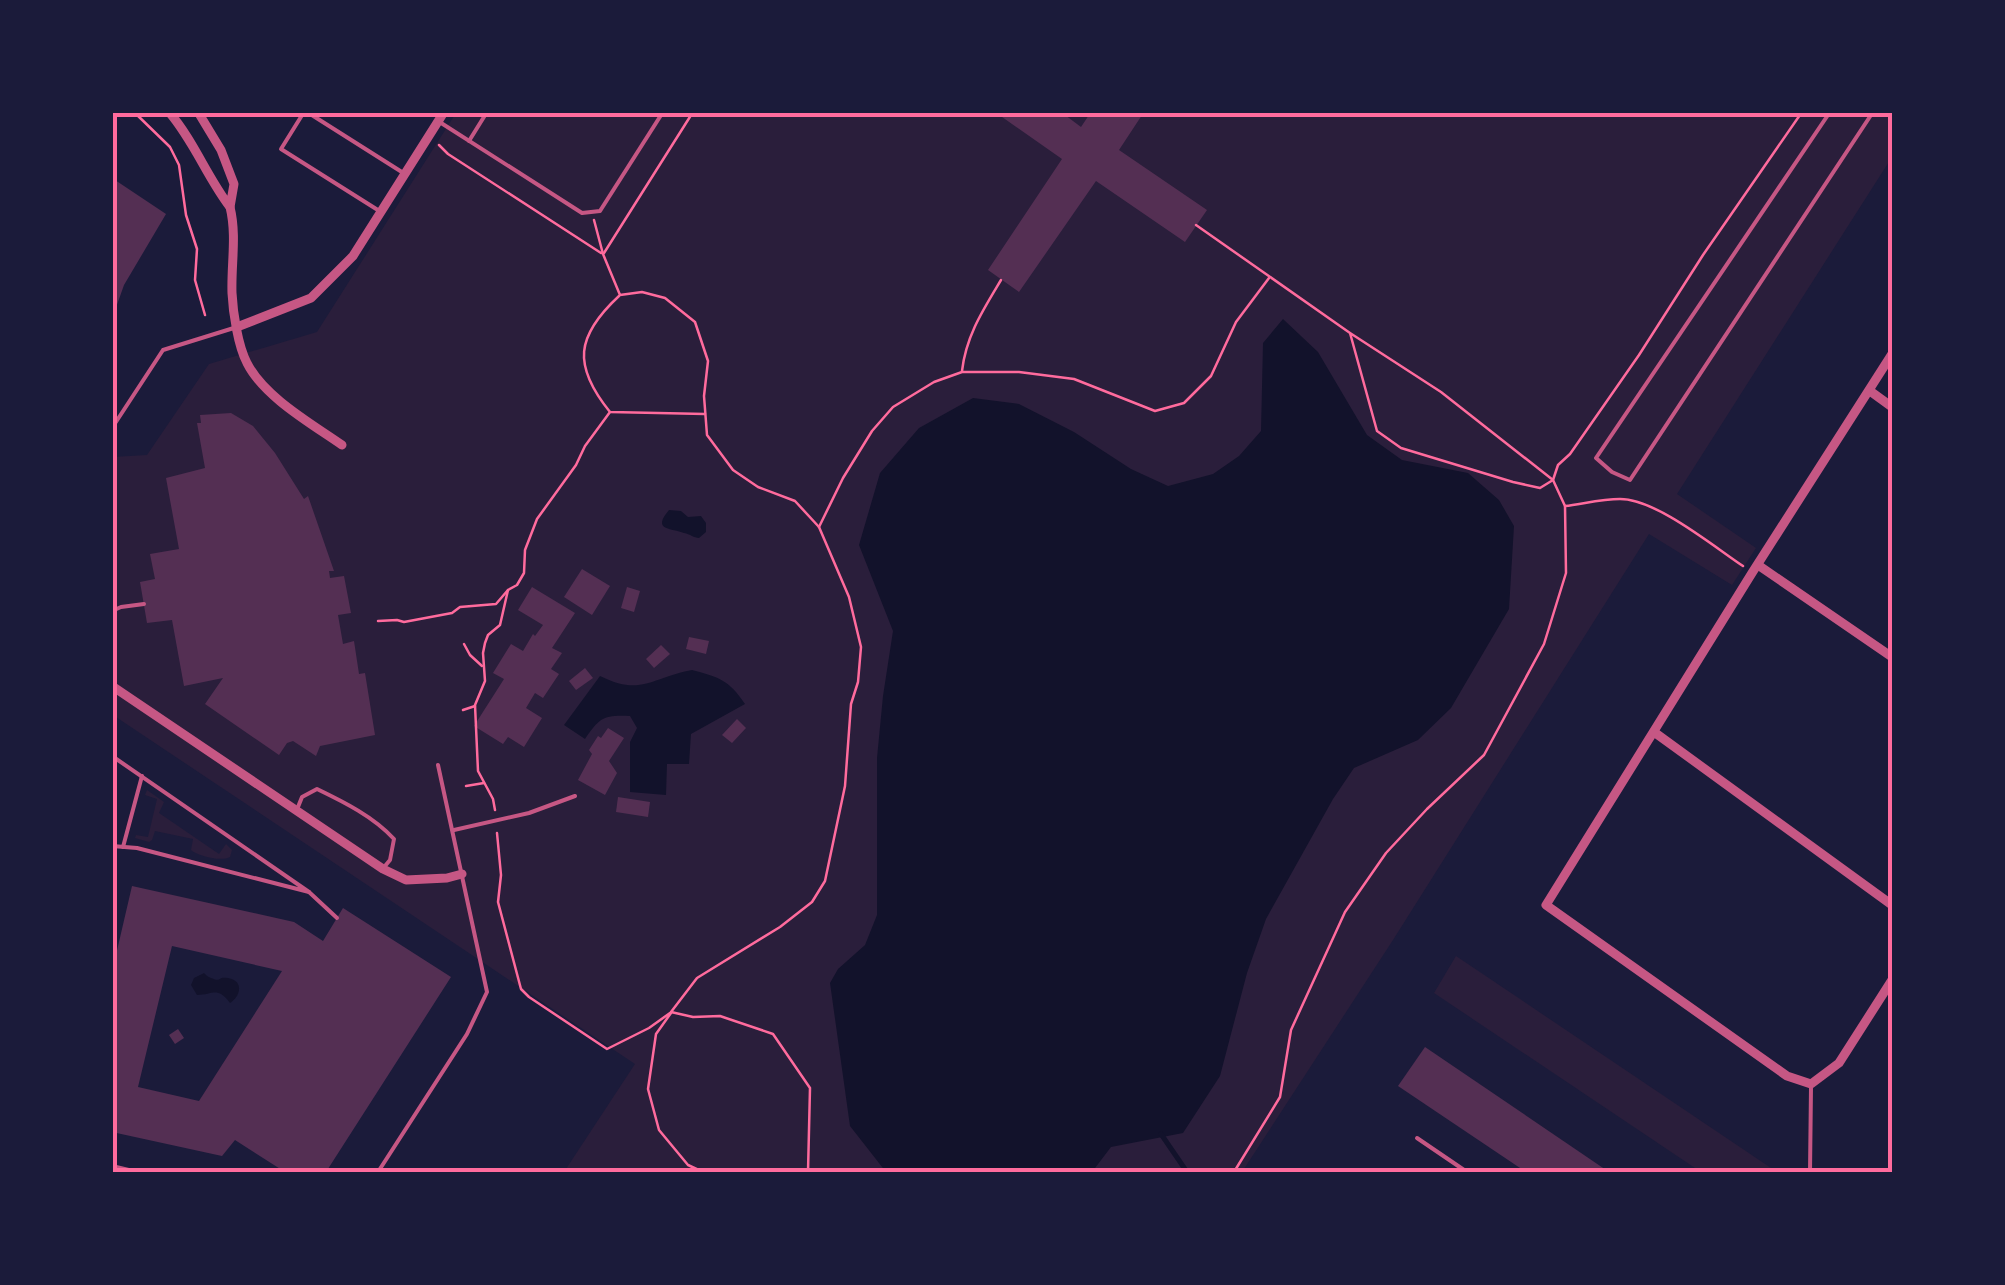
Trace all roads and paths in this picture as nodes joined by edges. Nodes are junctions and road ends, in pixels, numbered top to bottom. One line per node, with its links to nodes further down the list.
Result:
1 (134, 112): 22 (path)
2 (169, 112): 14 (street)
3 (198, 112): 14 (street)
4 (306, 112): 13 (lane); 15 (lane)
5 (487, 112): 11 (lane)
6 (663, 112): 16 (lane)
7 (693, 112): 18 (path)
8 (1830, 112): 9 (lane)
9 (1873, 112)
10 (441, 117): 11 (lane); 13 (street)
11 (469, 141): 16 (lane)
12 (439, 145): 18 (path)
13 (405, 174): 15 (street)
14 (230, 207): 23 (street)
15 (381, 212): 23 (street)
16 (592, 212): 18 (path)
17 (1196, 226): 19 (path)
18 (603, 254): 21 (path)
19 (1270, 276): 24 (path); 26 (path)
20 (1001, 280): 26 (path)
21 (620, 295): 29 (path); 30 (path)
22 (206, 316)
23 (237, 327): 31 (lane); 32 (street)
24 (1350, 333): 24 (path)
25 (1892, 354): 27 (street)
26 (962, 372): 35 (path)
27 (1870, 390): 28 (street); 36 (street)
28 (1892, 407)
29 (610, 412): 30 (path); 37 (path)
30 (705, 414): 35 (path)
31 (112, 428)
32 (342, 445)
33 (1565, 506): 75 (path)
34 (1667, 517): 36 (path)
35 (819, 527): 67 (path)
36 (1755, 569): 44 (street); 49 (street)
37 (508, 590): 40 (path); 45 (path)
38 (144, 604): 39 (lane)
39 (112, 611)
40 (448, 614): 41 (path); 42 (path)
41 (378, 622)
42 (450, 626)
43 (464, 644): 45 (path)
44 (1892, 658)
45 (484, 668): 47 (path)
46 (112, 686): 56 (street)
47 (475, 706): 48 (path); 53 (path)
48 (463, 710)
49 (1654, 732): 64 (street); 68 (street)
50 (112, 756): 52 (lane)
51 (438, 765): 58 (lane)
52 (142, 776): 60 (lane); 63 (lane)
53 (484, 782): 54 (path); 57 (path)
54 (466, 786)
55 (574, 796): 57 (lane)
56 (296, 812): 61 (street); 61 (lane)
57 (496, 820): 58 (lane); 67 (path)
58 (452, 830): 62 (lane)
59 (112, 846): 60 (lane)
60 (123, 847): 63 (lane)
61 (382, 869): 62 (street)
62 (462, 874): 72 (lane)
63 (309, 892): 65 (lane)
64 (1892, 905)
65 (337, 918)
66 (1892, 980): 68 (street)
67 (672, 1012): 73 (path); 74 (path)
68 (1811, 1084): 77 (lane)
69 (1417, 1138): 76 (lane)
70 (112, 1166): 71 (lane)
71 (137, 1172)
72 (378, 1172)
73 (703, 1172)
74 (808, 1172)
75 (1234, 1172)
76 (1466, 1172)
77 (1810, 1172)

